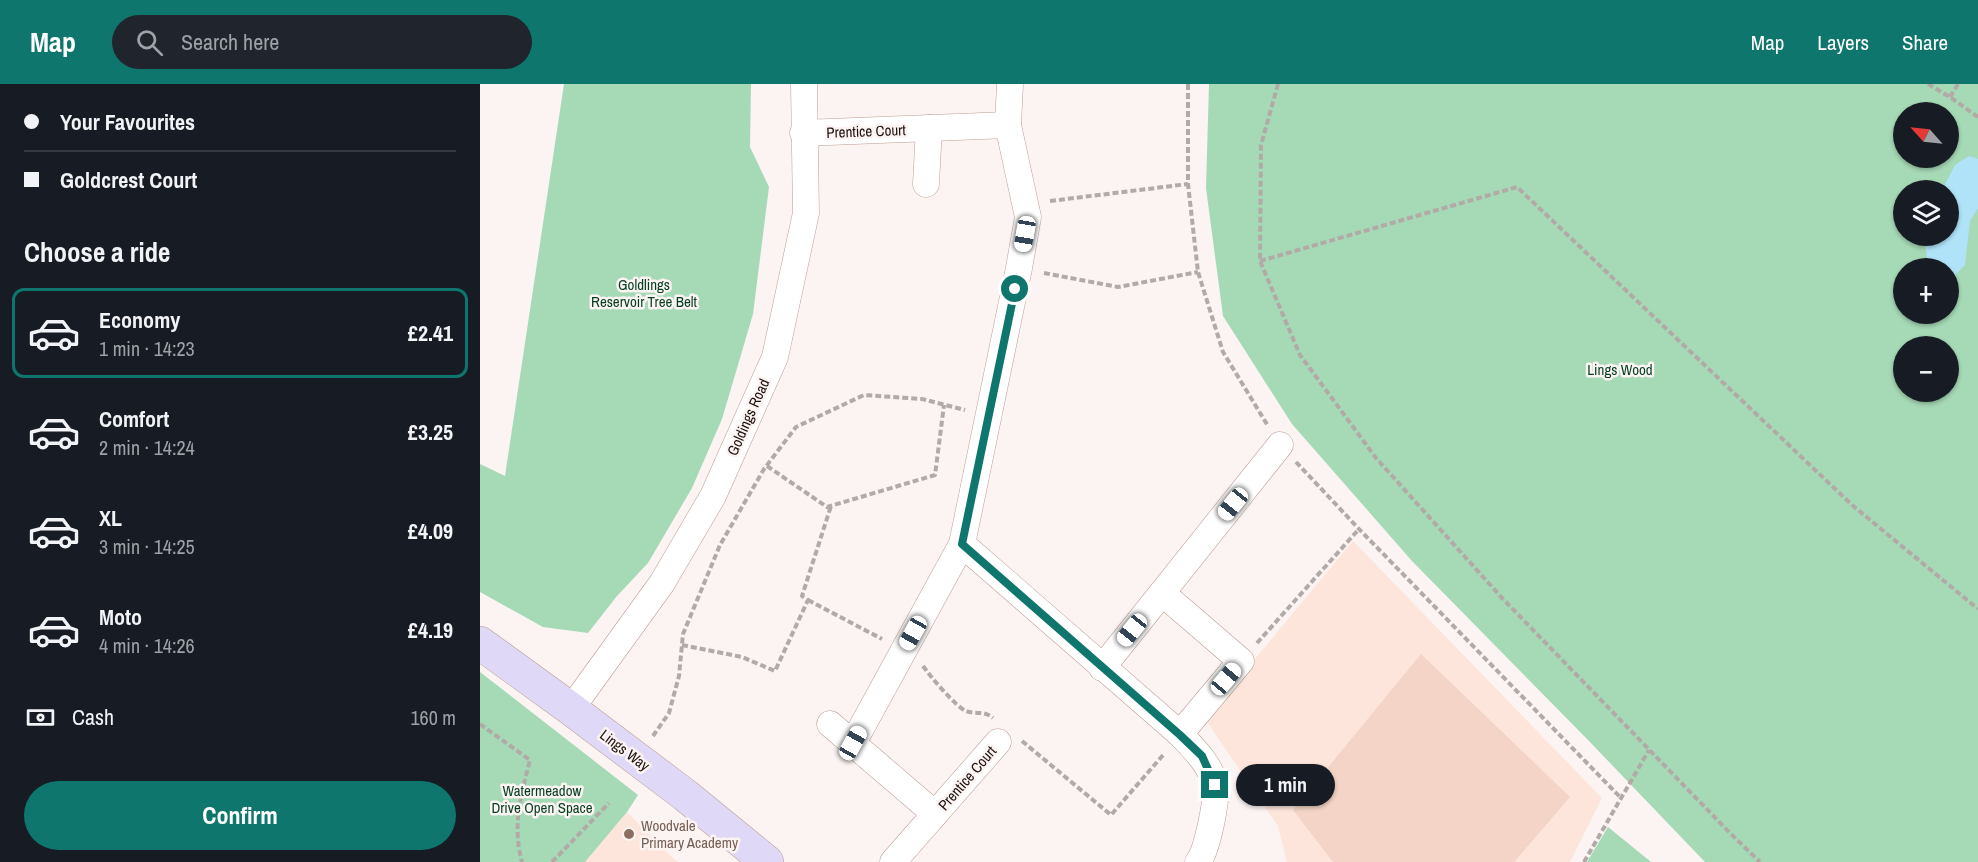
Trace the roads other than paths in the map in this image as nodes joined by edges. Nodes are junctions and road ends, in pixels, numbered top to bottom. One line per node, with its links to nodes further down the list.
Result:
1 (804, 84): 5 (street, Goldings Road)
2 (1010, 84): 3 (street)
3 (1008, 125): 4 (street, Prentice Court); 8 (street)
4 (929, 128): 5 (street, Prentice Court); 6 (street)
5 (803, 133): 12 (street, Goldings Road)
6 (926, 184)
7 (1280, 445): 9 (street)
8 (962, 544): 11 (street); 16 (street)
9 (1162, 593): 11 (street); 14 (street)
10 (480, 643): 12 (street, Lings Way)
11 (1102, 668): 14 (street)
12 (572, 709): 18 (street, Lings Way)
13 (830, 724): 16 (street, Prentice Court)
14 (1180, 735): 20 (street)
15 (998, 742): 17 (street, Prentice Court)
16 (853, 743): 17 (street, Prentice Court)
17 (935, 814): 19 (street, Prentice Court)
18 (766, 862)
19 (893, 862)
20 (1198, 862)

